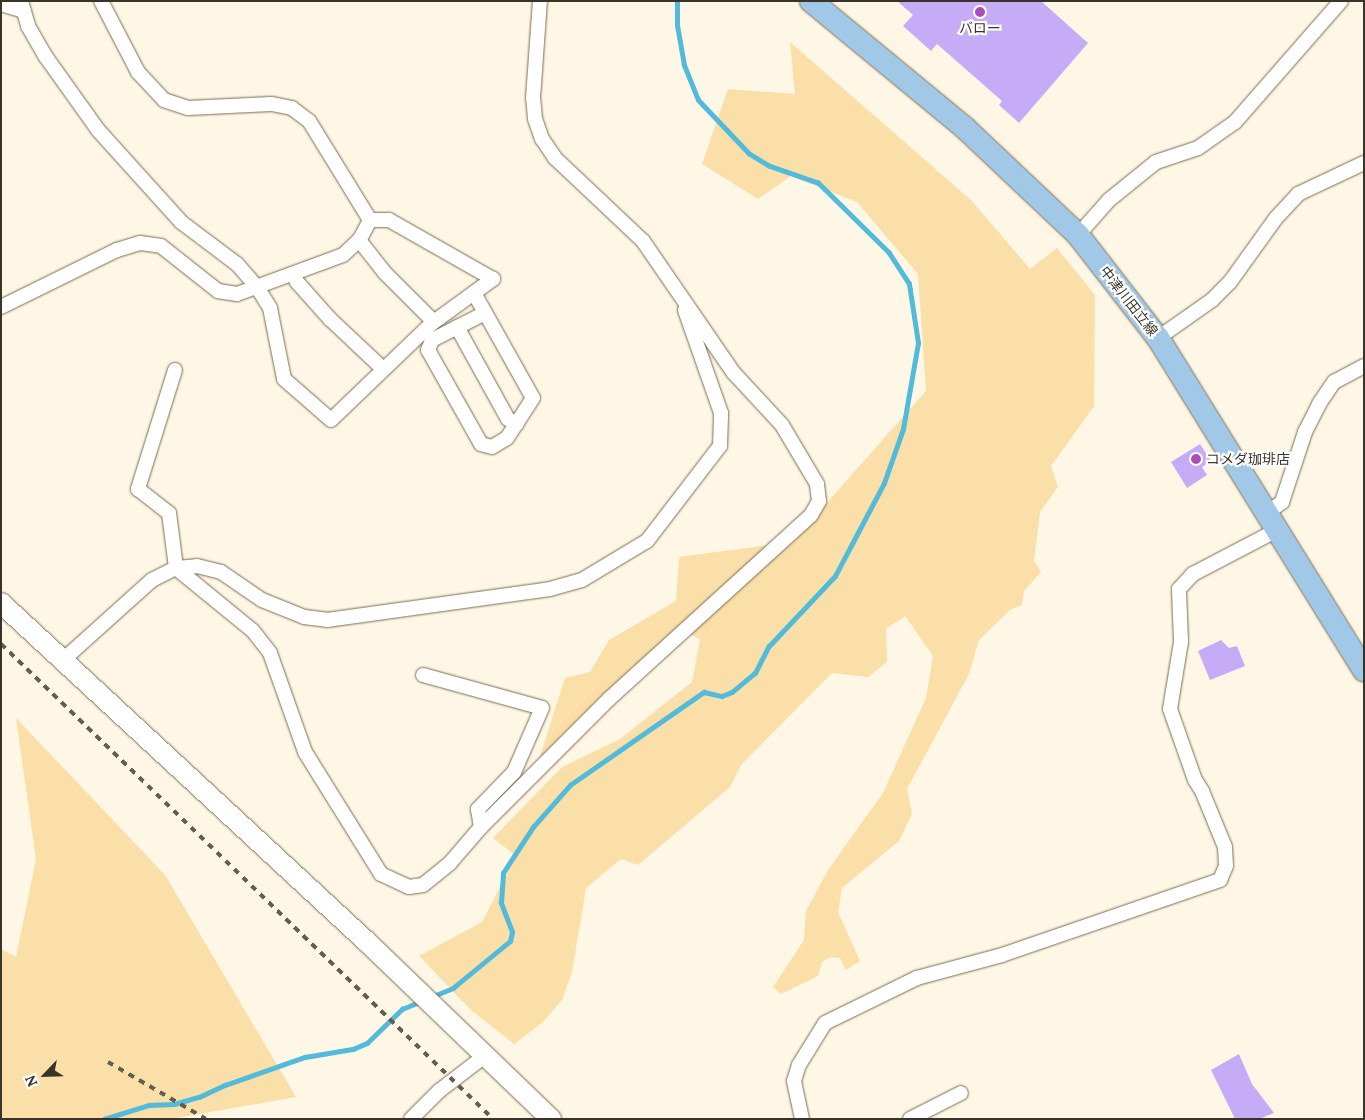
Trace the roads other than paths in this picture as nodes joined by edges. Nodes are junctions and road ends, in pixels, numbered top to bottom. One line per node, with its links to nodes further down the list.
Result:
1 (101, 1): 8 (street)
2 (540, 1): 14 (street)
3 (1341, 1): 9 (street)
4 (811, 2): 9 (main road, 中津川田立線)
5 (1, 4): 6 (street)
6 (22, 6): 12 (street)
7 (1364, 163): 19 (street)
8 (370, 220): 10 (street); 13 (street)
9 (1078, 235): 19 (main road, 中津川田立線)
10 (359, 240): 11 (street); 17 (street)
11 (294, 274): 12 (street); 21 (street)
12 (257, 287): 15 (street); 21 (street)
13 (474, 292): 16 (street); 17 (street)
14 (682, 300): 25 (street); 30 (street)
15 (1, 307)
16 (485, 312): 18 (street); 23 (street)
17 (434, 322): 21 (street)
18 (457, 327): 23 (street); 23 (street)
19 (1158, 338): 24 (main road, 中津川田立線)
20 (1364, 366): 24 (street)
21 (382, 368)
22 (175, 370): 25 (street)
23 (517, 424)
24 (1272, 521): 28 (main road, 中津川田立線); 35 (street)
25 (176, 568): 27 (street); 30 (street)
26 (1, 602): 27 (street)
27 (63, 660): 31 (street)
28 (1364, 670)
29 (423, 674): 30 (street)
30 (481, 827)
31 (480, 1050): 33 (street); 34 (street)
32 (961, 1093): 36 (street)
33 (411, 1119)
34 (551, 1119)
35 (802, 1119)
36 (910, 1119)

